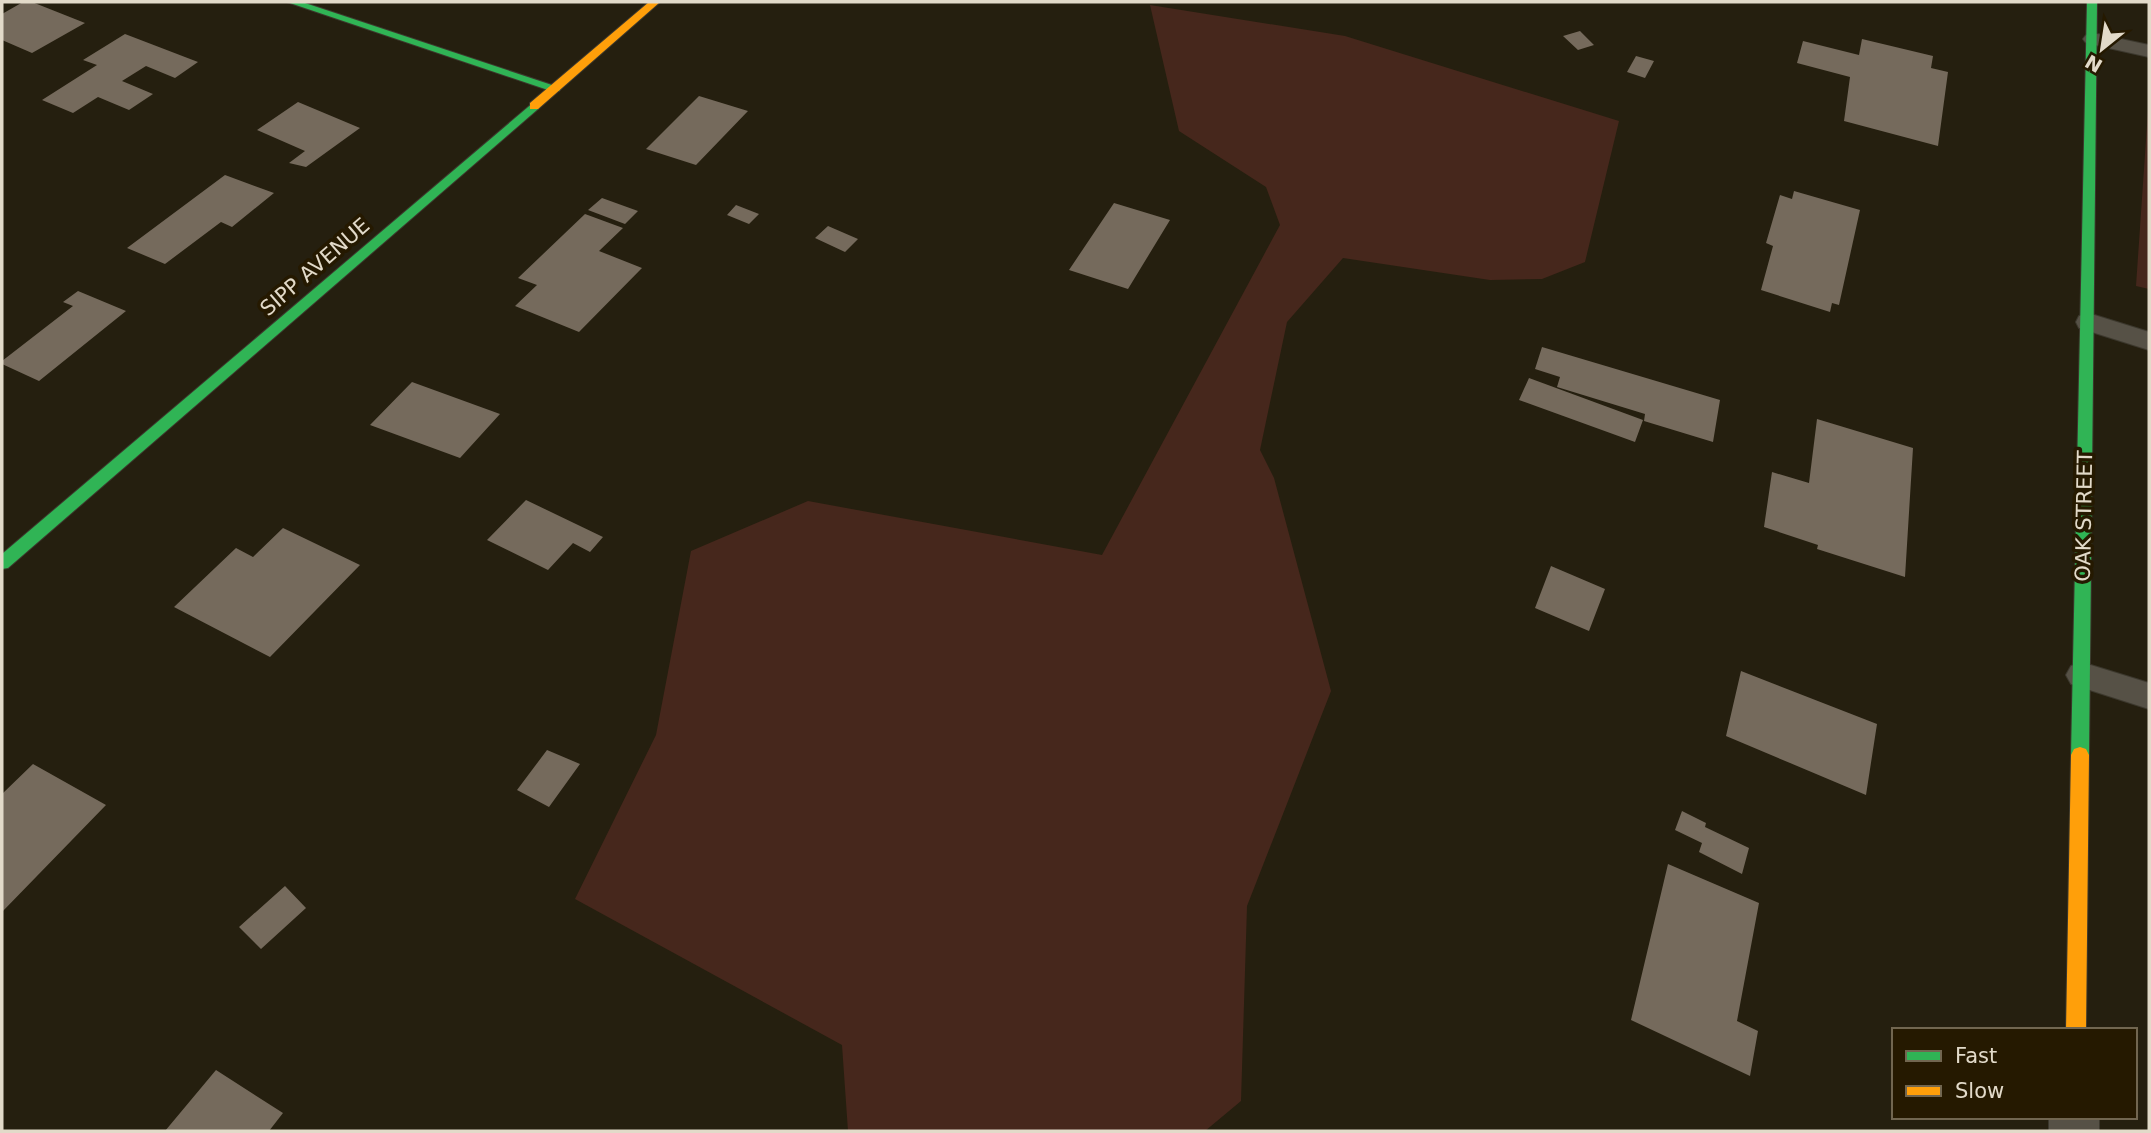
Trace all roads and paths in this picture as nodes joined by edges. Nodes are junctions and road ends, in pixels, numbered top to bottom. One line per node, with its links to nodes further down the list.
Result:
1 (292, 2): 6 (street)
2 (655, 2): 6 (street, SIPP AVENUE)
3 (2092, 2): 4 (street, OAK STREET)
4 (2093, 39): 5 (lane); 7 (street, OAK STREET)
5 (2149, 51)
6 (555, 88): 9 (street, SIPP AVENUE)
7 (2088, 322): 8 (lane); 10 (street, OAK STREET)
8 (2149, 341)
9 (2, 563)
10 (2081, 674): 11 (lane); 12 (street, OAK STREET)
11 (2149, 696)
12 (2076, 1028)

